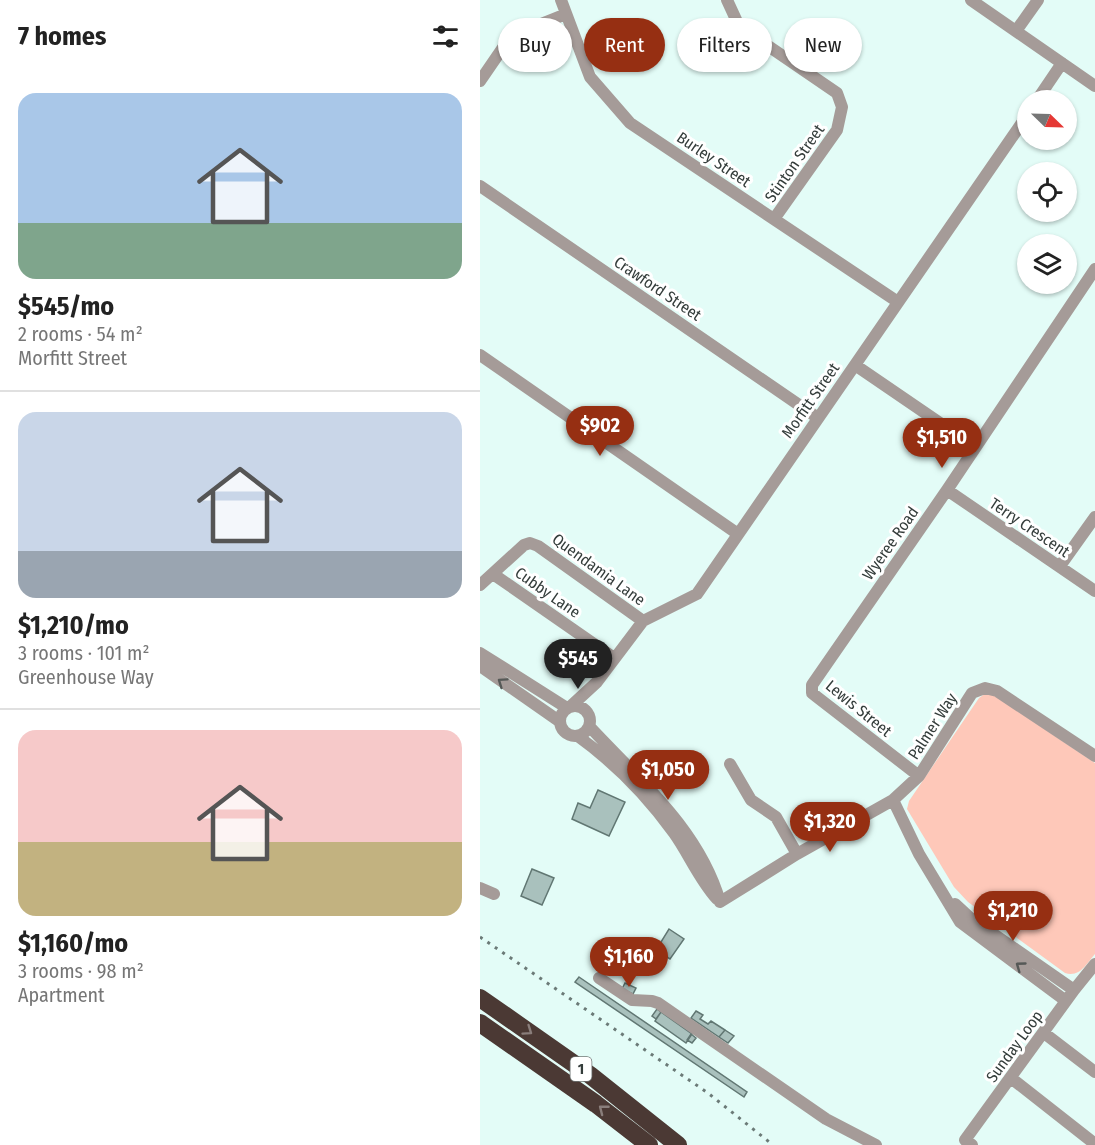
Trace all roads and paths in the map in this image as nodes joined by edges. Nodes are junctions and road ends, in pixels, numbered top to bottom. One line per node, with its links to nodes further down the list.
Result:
1 (561, 0): 5 (street, Burley Street)
2 (727, 0): 13 (street, Stinton Street)
3 (971, 0): 6 (street)
4 (1038, 0): 6 (street)
5 (566, 14): 8 (street); 13 (street, Burley Street)
6 (1016, 31): 7 (street)
7 (1062, 63): 9 (street); 10 (street)
8 (480, 81)
9 (1095, 86)
10 (1044, 90)
11 (1017, 130): 15 (street, Morfitt Street)
12 (480, 186): 18 (street, Crawford Street)
13 (774, 219): 15 (street, Burley Street)
14 (1095, 269): 19 (street, Wyeree Road)
15 (898, 302): 17 (street, Morfitt Street)
16 (480, 355): 22 (street)
17 (855, 365): 18 (street, Morfitt Street); 19 (street)
18 (818, 418): 22 (street, Morfitt Street)
19 (975, 447): 20 (street, Wyeree Road)
20 (947, 490): 23 (street, Terry Crescent); 32 (street, Wyeree Road)
21 (1095, 517): 23 (street)
22 (738, 534): 27 (street, Morfitt Street)
23 (1060, 566): 26 (street, Terry Crescent)
24 (492, 573): 25 (street, Quendamia Lane); 27 (street, Quendamia Lane); 29 (street, Cubby Lane)
25 (480, 585)
26 (1095, 591)
27 (643, 621): 29 (street, Morfitt Street)
28 (480, 654): 33 (street)
29 (614, 658): 31 (street, Morfitt Street)
30 (480, 666): 35 (street, one-way to 30)
31 (597, 682): 33 (street, Morfitt Street); 34 (street, Morfitt Street)
32 (812, 685): 40 (street, Lewis Street)
33 (569, 707): 34 (street); 35 (street)
34 (586, 710): 36 (street)
35 (559, 721): 37 (street)
36 (590, 726): 37 (street); 41 (street)
37 (579, 737): 41 (street)
38 (1095, 756): 40 (street, Palmer Way)
39 (730, 764): 43 (street)
40 (919, 776): 42 (street)
41 (644, 790): 43 (street)
42 (893, 800): 43 (street); 46 (street)
43 (797, 854)
44 (480, 888): 45 (street)
45 (494, 894)
46 (945, 896): 49 (street); 51 (street, one-way to 46)
47 (1095, 964): 49 (street, Sunday Loop)
48 (599, 978): 60 (street)
49 (1074, 990): 51 (street, Sunday Loop)
50 (480, 998): 59 (highway, 1, one-way to 59)
51 (1066, 1001): 53 (street, Sunday Loop)
52 (480, 1023): 58 (highway, 1, one-way to 52)
53 (1044, 1033): 55 (street); 56 (street, Sunday Loop)
54 (1095, 1055): 55 (street)
55 (1091, 1069)
56 (1011, 1078): 57 (street); 61 (street, Sunday Loop)
57 (1095, 1144)
58 (649, 1145)
59 (678, 1145)
60 (876, 1145)
61 (972, 1145)

